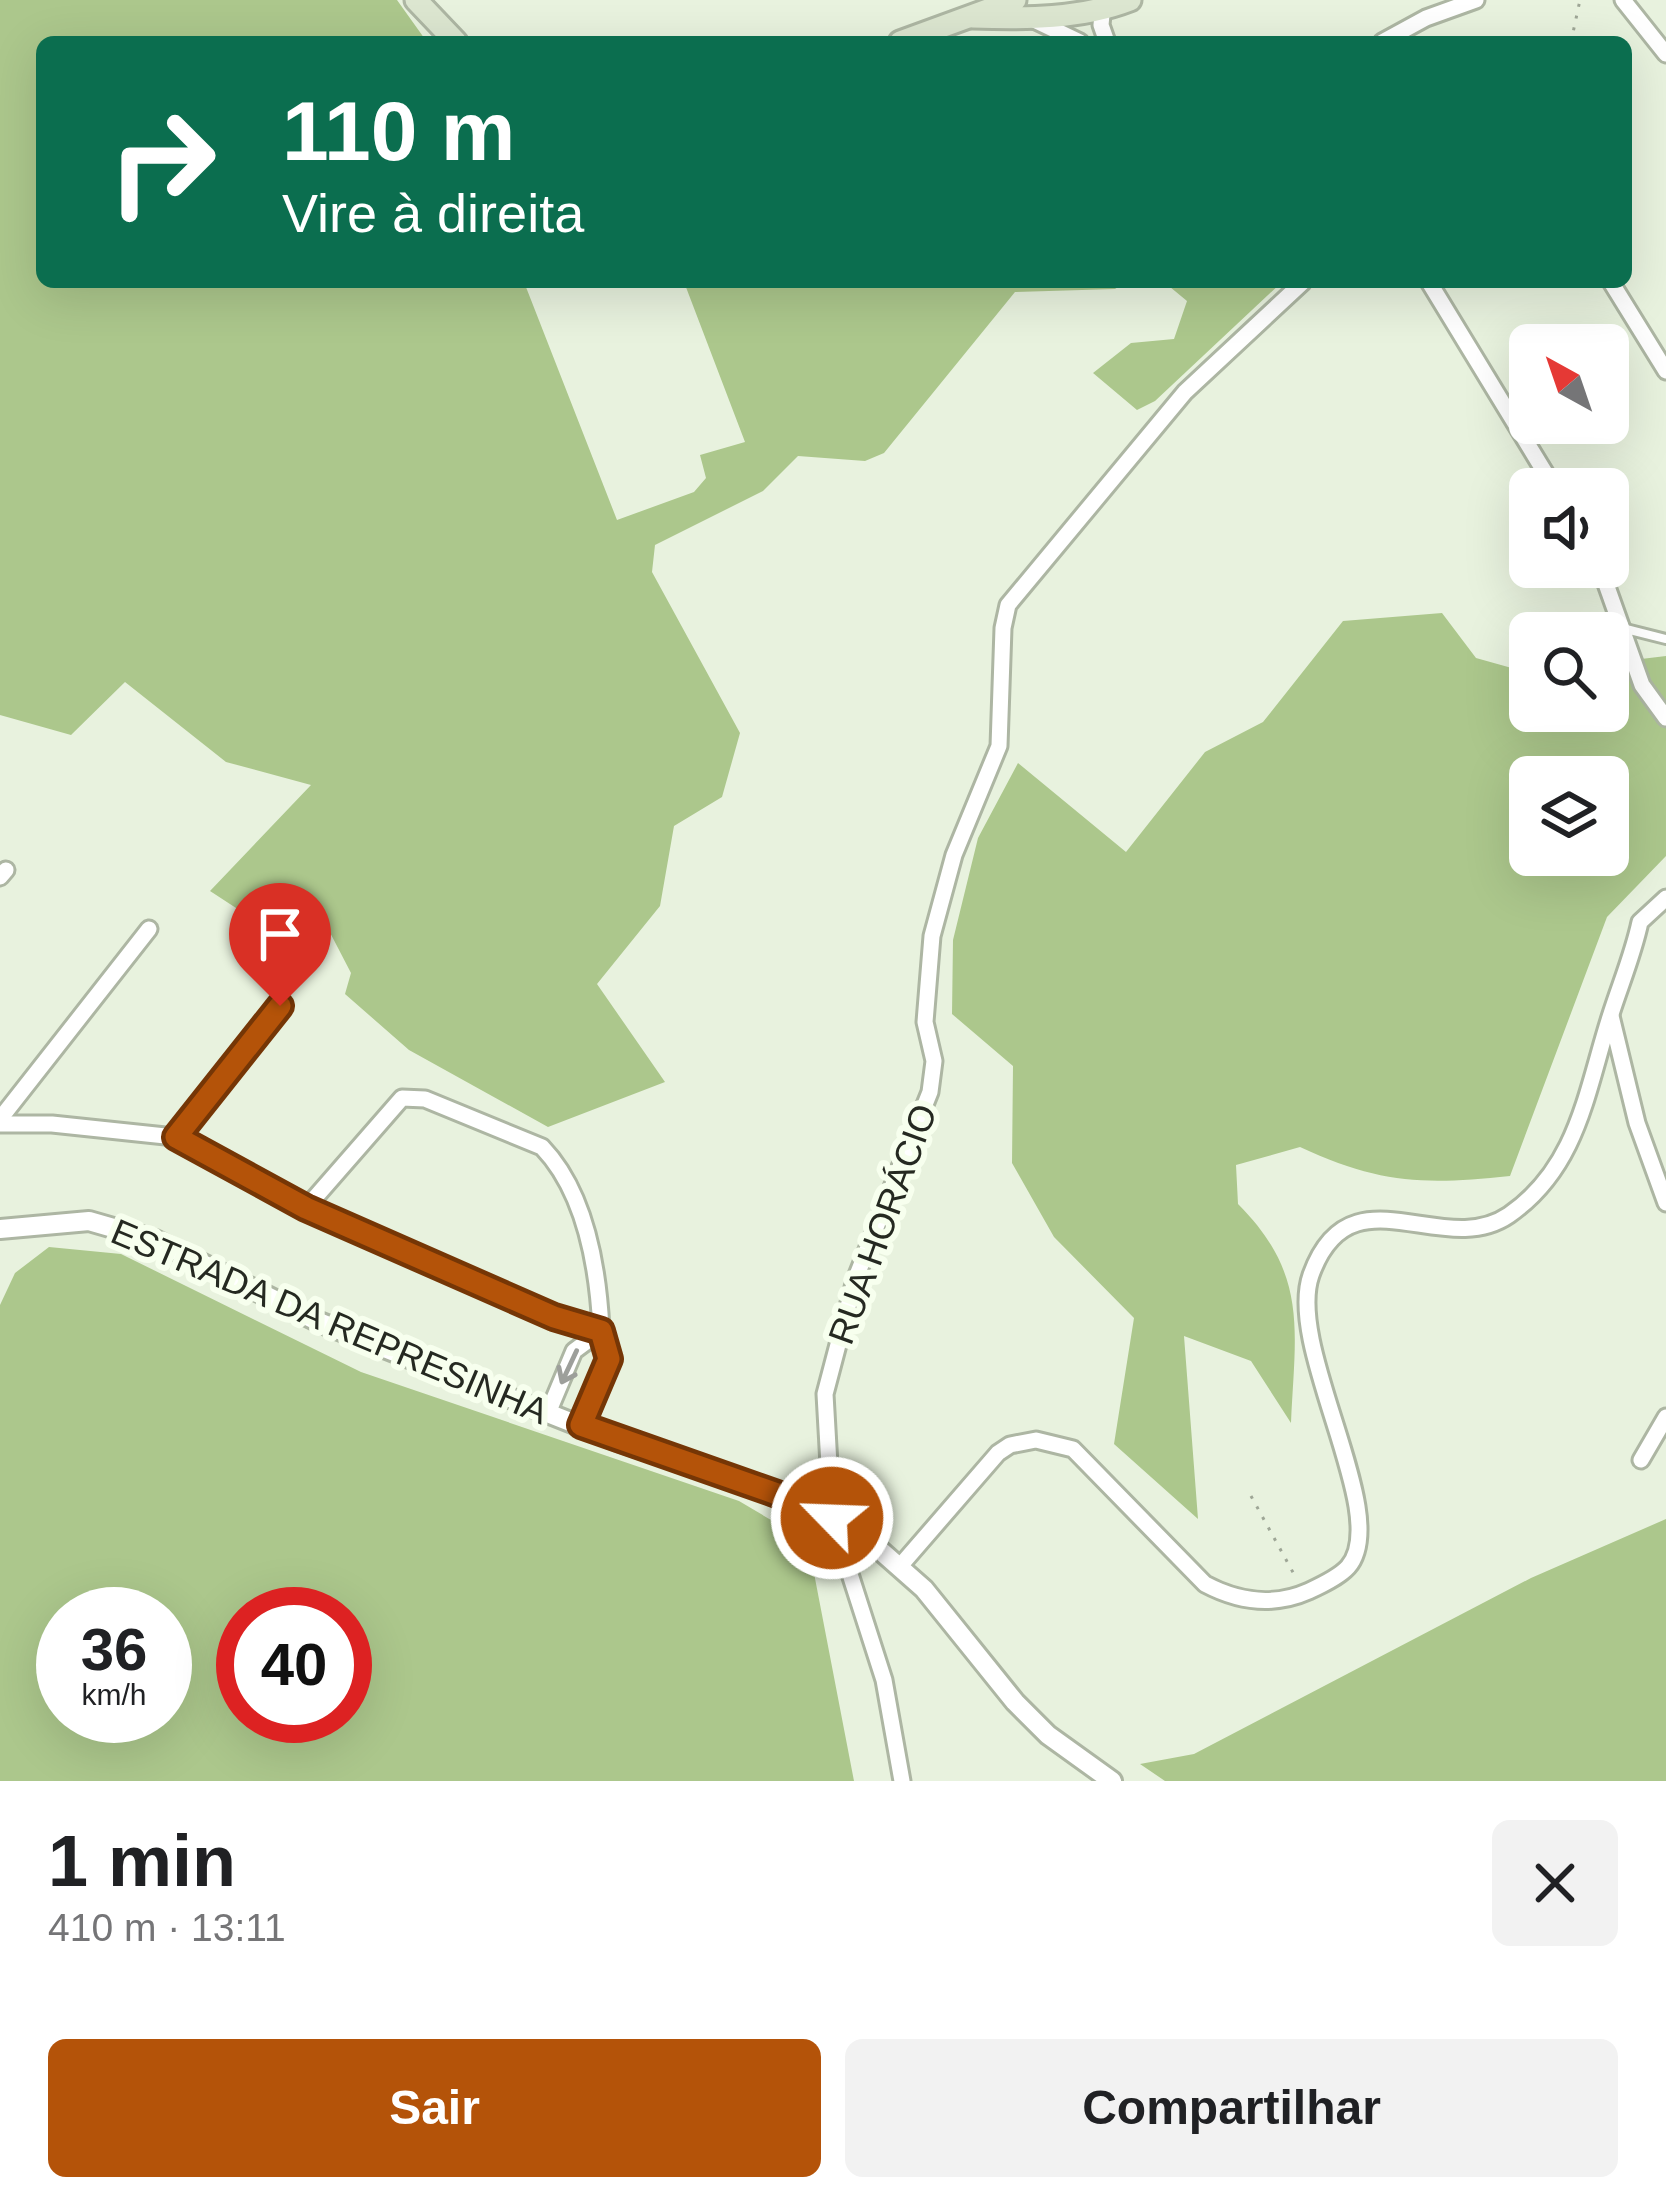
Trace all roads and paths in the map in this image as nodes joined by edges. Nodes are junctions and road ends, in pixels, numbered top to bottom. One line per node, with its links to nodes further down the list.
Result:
1 (416, 0): 10 (main road)
2 (1015, 0): 8 (main road)
3 (1130, 0): 7 (main road)
4 (1476, 0): 14 (street)
5 (1580, 0): 15 (path)
6 (1623, 0): 16 (street)
7 (1103, 6): 9 (main road); 13 (street)
8 (974, 17): 9 (main road); 11 (main road)
9 (1032, 19): 12 (street)
10 (450, 36)
11 (918, 36)
12 (1067, 36)
13 (1106, 36)
14 (1393, 36)
15 (1572, 36)
16 (1666, 54)
17 (1297, 288): 41 (street, RUA HORÁCIO)
18 (1434, 288): 21 (street)
19 (1614, 288): 20 (street)
20 (1666, 371)
21 (1543, 468)
22 (1629, 630): 23 (lane)
23 (1666, 639)
24 (1629, 645): 25 (street)
25 (1666, 718)
26 (1666, 898): 29 (street)
27 (148, 929): 30 (street)
28 (280, 1006): 31 (street)
29 (1611, 1014): 32 (street); 43 (street)
30 (0, 1121): 31 (street)
31 (176, 1137): 33 (street)
32 (1666, 1203)
33 (306, 1208): 35 (street); 35 (street)
34 (0, 1228): 36 (street, ESTRADA DA REPRESINHA)
35 (601, 1331): 36 (street, one-way to 36); 38 (street)
36 (548, 1414): 38 (street, ESTRADA DA REPRESINHA)
37 (1666, 1417): 39 (street)
38 (581, 1425): 41 (street, ESTRADA DA REPRESINHA)
39 (1641, 1460)
40 (1251, 1496): 43 (path)
41 (832, 1518): 42 (street, ESTRADA DA REPRESINHA); 44 (street, RUA HORÁCIO)
42 (901, 1565): 43 (street); 45 (street, ESTRADA DA REPRESINHA)
43 (1304, 1594)
44 (902, 1781)
45 (1112, 1781)

